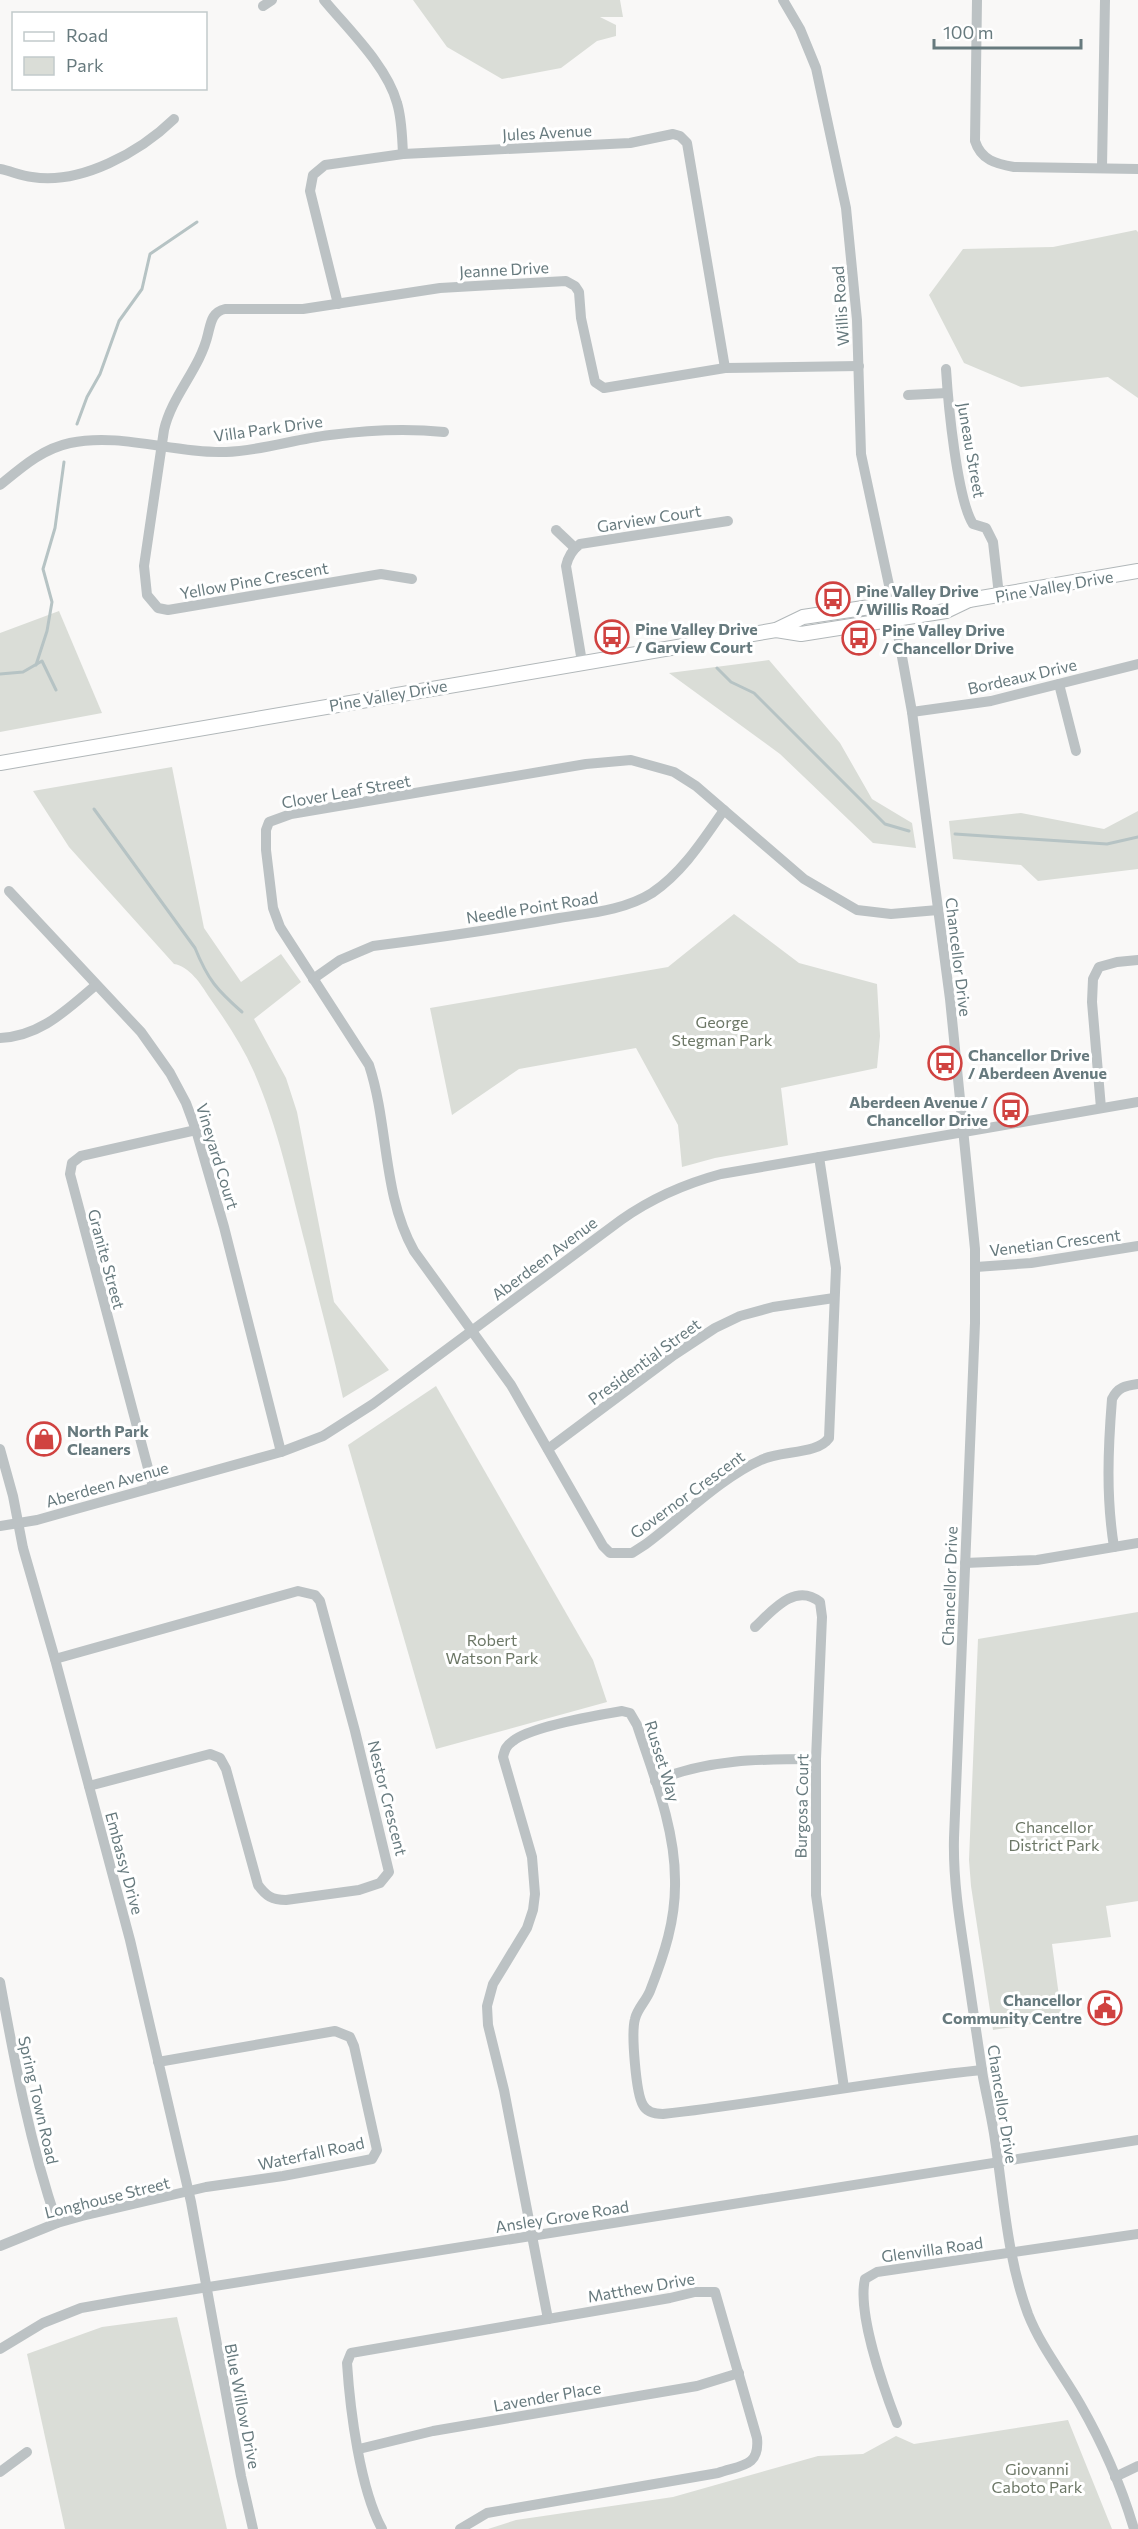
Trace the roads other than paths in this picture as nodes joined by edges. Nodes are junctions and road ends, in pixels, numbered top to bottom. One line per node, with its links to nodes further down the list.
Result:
1 (324, 0): 6 (street)
2 (783, 0): 11 (street, Willis Road)
3 (977, 0): 7 (street)
4 (1106, 0): 7 (street)
5 (174, 119): 8 (street)
6 (403, 154): 10 (street, Jules Avenue); 12 (street, Jules Avenue)
7 (1102, 167): 9 (street)
8 (0, 169)
9 (1138, 169)
10 (338, 304): 12 (street, Jeanne Drive); 17 (street, Jeanne Drive)
11 (859, 366): 12 (street, Jeanne Drive); 26 (street, Willis Road)
12 (725, 368)
13 (946, 369): 14 (street, Juneau Street)
14 (947, 393): 15 (street); 24 (street, Juneau Street)
15 (908, 395)
16 (444, 432): 17 (street, Villa Park Drive)
17 (161, 447): 18 (street, Villa Park Drive); 23 (street, Yellow Pine Crescent)
18 (0, 484)
19 (728, 521): 21 (street, Garview Court)
20 (556, 530): 21 (street)
21 (575, 548): 29 (street)
22 (1138, 571): 24 (main road, Pine Valley Drive)
23 (412, 579)
24 (999, 595): 25 (main road, Pine Valley Drive)
25 (969, 600): 26 (main road, Pine Valley Drive); 27 (main road, Pine Valley Drive)
26 (892, 603): 27 (street, Willis Road); 28 (main road, Pine Valley Drive)
27 (895, 618): 28 (main road, Pine Valley Drive); 32 (street, Chancellor Drive)
28 (776, 630): 29 (main road, Pine Valley Drive)
29 (582, 662): 34 (main road, Pine Valley Drive)
30 (1138, 664): 31 (street, Bordeaux Drive)
31 (1059, 684): 32 (street, Bordeaux Drive); 33 (street)
32 (912, 712): 37 (street, Chancellor Drive)
33 (1076, 751)
34 (0, 763)
35 (724, 810): 37 (street, Clover Leaf Street); 39 (street, Needle Point Road); 39 (street, Clover Leaf Street)
36 (9, 891): 40 (street, Vineyard Court)
37 (938, 910): 45 (street, Chancellor Drive)
38 (1138, 960): 43 (street)
39 (313, 980): 50 (street, Clover Leaf Street)
40 (96, 985): 41 (street); 44 (street, Vineyard Court)
41 (0, 1038)
42 (1138, 1102): 43 (street, Aberdeen Avenue)
43 (1101, 1108): 45 (street, Aberdeen Avenue)
44 (196, 1130): 54 (street, Vineyard Court); 55 (street, Granite Street)
45 (963, 1132): 46 (street, Aberdeen Avenue); 48 (street, Chancellor Drive)
46 (819, 1157): 49 (street, Governor Crescent); 50 (street, Aberdeen Avenue)
47 (1138, 1246): 48 (street, Venetian Crescent)
48 (976, 1267): 60 (street, Chancellor Drive)
49 (834, 1298): 53 (street, Presidential Street); 53 (street, Governor Crescent)
50 (473, 1330): 53 (street, Governor Crescent); 54 (street, Aberdeen Avenue)
51 (1138, 1384): 59 (street)
52 (0, 1449): 56 (street, Embassy Drive)
53 (548, 1449)
54 (281, 1452): 55 (street, Aberdeen Avenue)
55 (153, 1486): 56 (street, Aberdeen Avenue)
56 (18, 1523): 57 (street, Aberdeen Avenue); 62 (street, Embassy Drive)
57 (0, 1526)
58 (1138, 1543): 59 (street)
59 (1114, 1547): 60 (street)
60 (965, 1563): 68 (street, Chancellor Drive)
61 (754, 1628): 63 (street, Burgosa Court)
62 (55, 1659): 65 (street, Embassy Drive); 65 (street, Nestor Crescent)
63 (816, 1759): 64 (street); 69 (street, Burgosa Court)
64 (655, 1781): 69 (street, Russet Way); 75 (street, Russet Way)
65 (89, 1786): 67 (street, Embassy Drive)
66 (0, 1982): 73 (street, Spring Town Road)
67 (158, 2062): 72 (street, Embassy Drive); 72 (street, Waterfall Road)
68 (982, 2070): 69 (street, Russet Way); 71 (street, Chancellor Drive)
69 (844, 2088)
70 (1138, 2140): 71 (street, Ansley Grove Road)
71 (998, 2162): 75 (street, Ansley Grove Road); 77 (street, Chancellor Drive)
72 (189, 2192): 73 (street, Longhouse Street); 78 (street, Embassy Drive)
73 (57, 2223): 76 (street, Longhouse Street)
74 (1138, 2234): 77 (street)
75 (533, 2235): 78 (street, Ansley Grove Road); 79 (street)
76 (0, 2246)
77 (1010, 2253): 82 (street, Glenvilla Road); 87 (street, Chancellor Drive)
78 (206, 2287): 80 (street, Ansley Grove Road); 88 (street, Blue Willow Drive)
79 (548, 2319): 81 (street, Matthew Drive); 83 (street, Matthew Drive)
80 (0, 2349)
81 (739, 2373): 83 (street, Lavender Place); 90 (street, Matthew Drive)
82 (897, 2423)
83 (359, 2449): 89 (street, Matthew Drive)
84 (27, 2452): 86 (street)
85 (1138, 2466): 87 (street)
86 (0, 2472)
87 (1115, 2477): 91 (street, Chancellor Drive)
88 (253, 2529)
89 (382, 2529)
90 (460, 2529)
91 (1134, 2529)

